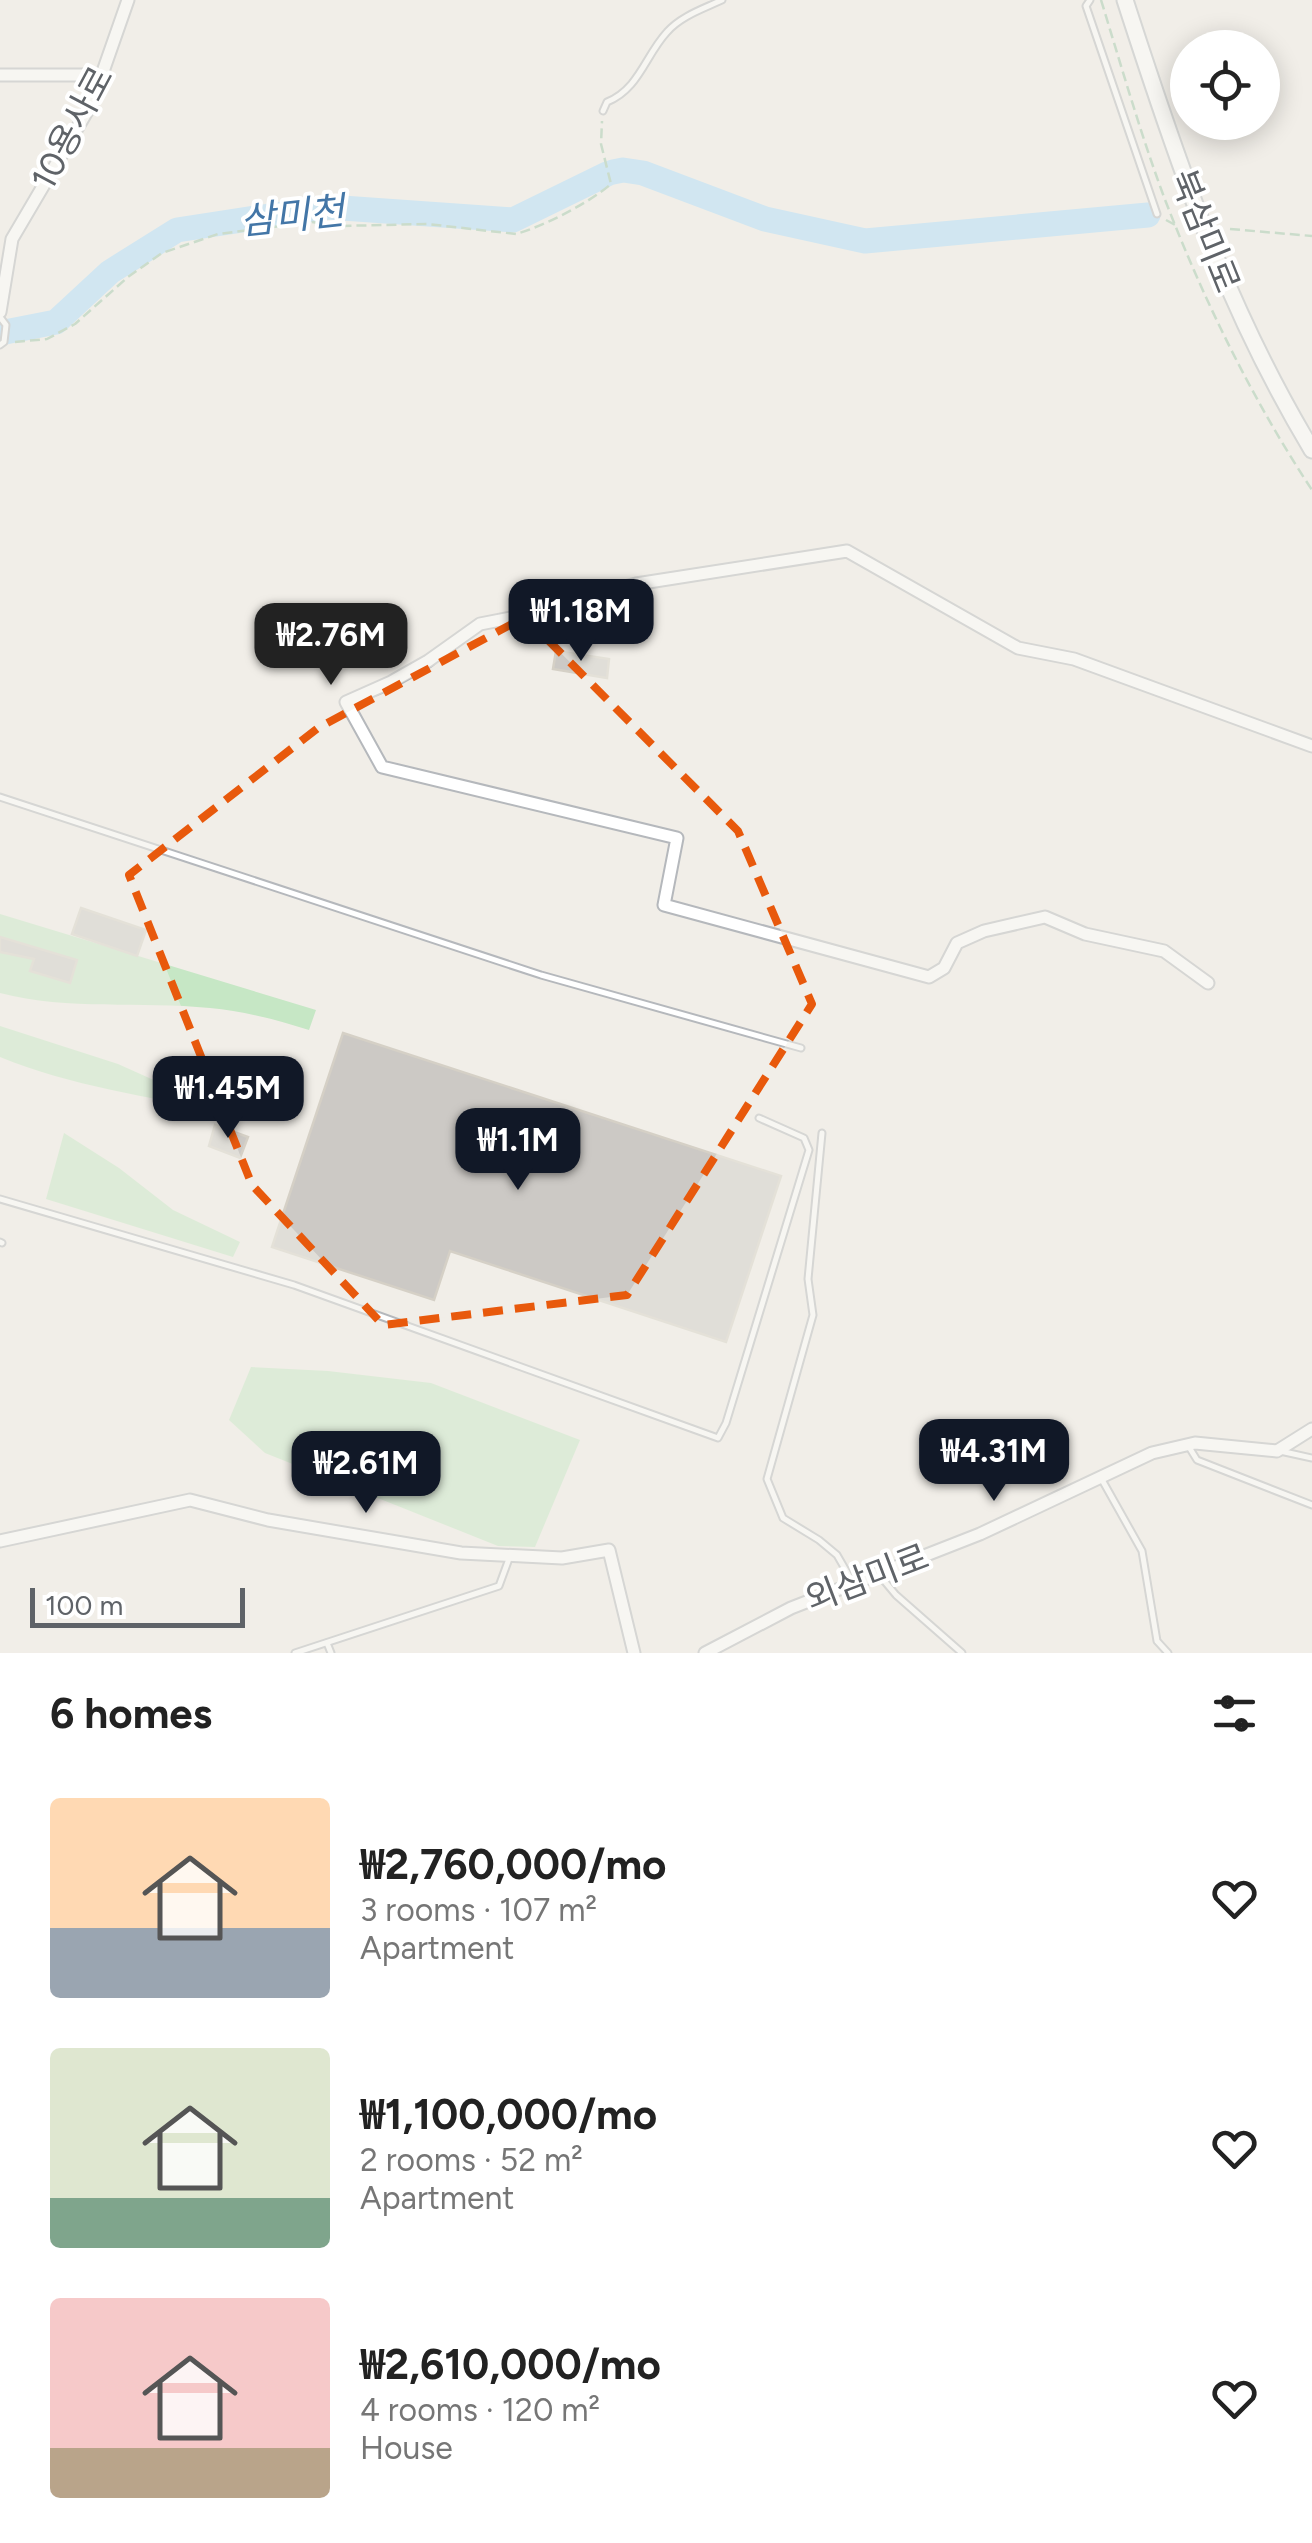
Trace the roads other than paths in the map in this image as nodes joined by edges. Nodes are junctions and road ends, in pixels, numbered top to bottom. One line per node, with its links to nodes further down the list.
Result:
1 (128, 0): 6 (street, 10용사로)
2 (722, 0): 7 (lane)
3 (1090, 0): 8 (lane)
4 (1125, 0): 11 (street, 북삼미로)
5 (0, 75): 6 (street)
6 (104, 75): 9 (street, 10용사로)
7 (603, 111)
8 (1157, 214)
9 (0, 315): 10 (lane)
10 (3, 341)
11 (1312, 450)
12 (1312, 746): 14 (street)
13 (0, 797): 15 (lane)
14 (1208, 983)
15 (802, 1048)
16 (758, 1118): 18 (lane)
17 (822, 1133): 28 (lane)
18 (0, 1199)
19 (1312, 1429): 21 (street)
20 (1188, 1444): 21 (street, 외삼미로); 23 (street, 외삼미로); 24 (lane)
21 (1277, 1451): 22 (lane)
22 (1312, 1458)
23 (1100, 1475): 27 (street, 외삼미로); 35 (lane)
24 (1312, 1505)
25 (2, 1538): 26 (street)
26 (510, 1556): 29 (lane); 32 (street)
27 (879, 1574): 28 (street, 외삼미로); 34 (lane)
28 (854, 1584): 33 (street, 외삼미로)
29 (327, 1643): 30 (lane); 31 (lane)
30 (295, 1653)
31 (330, 1653)
32 (634, 1653)
33 (705, 1653)
34 (962, 1653)
35 (1168, 1653)

